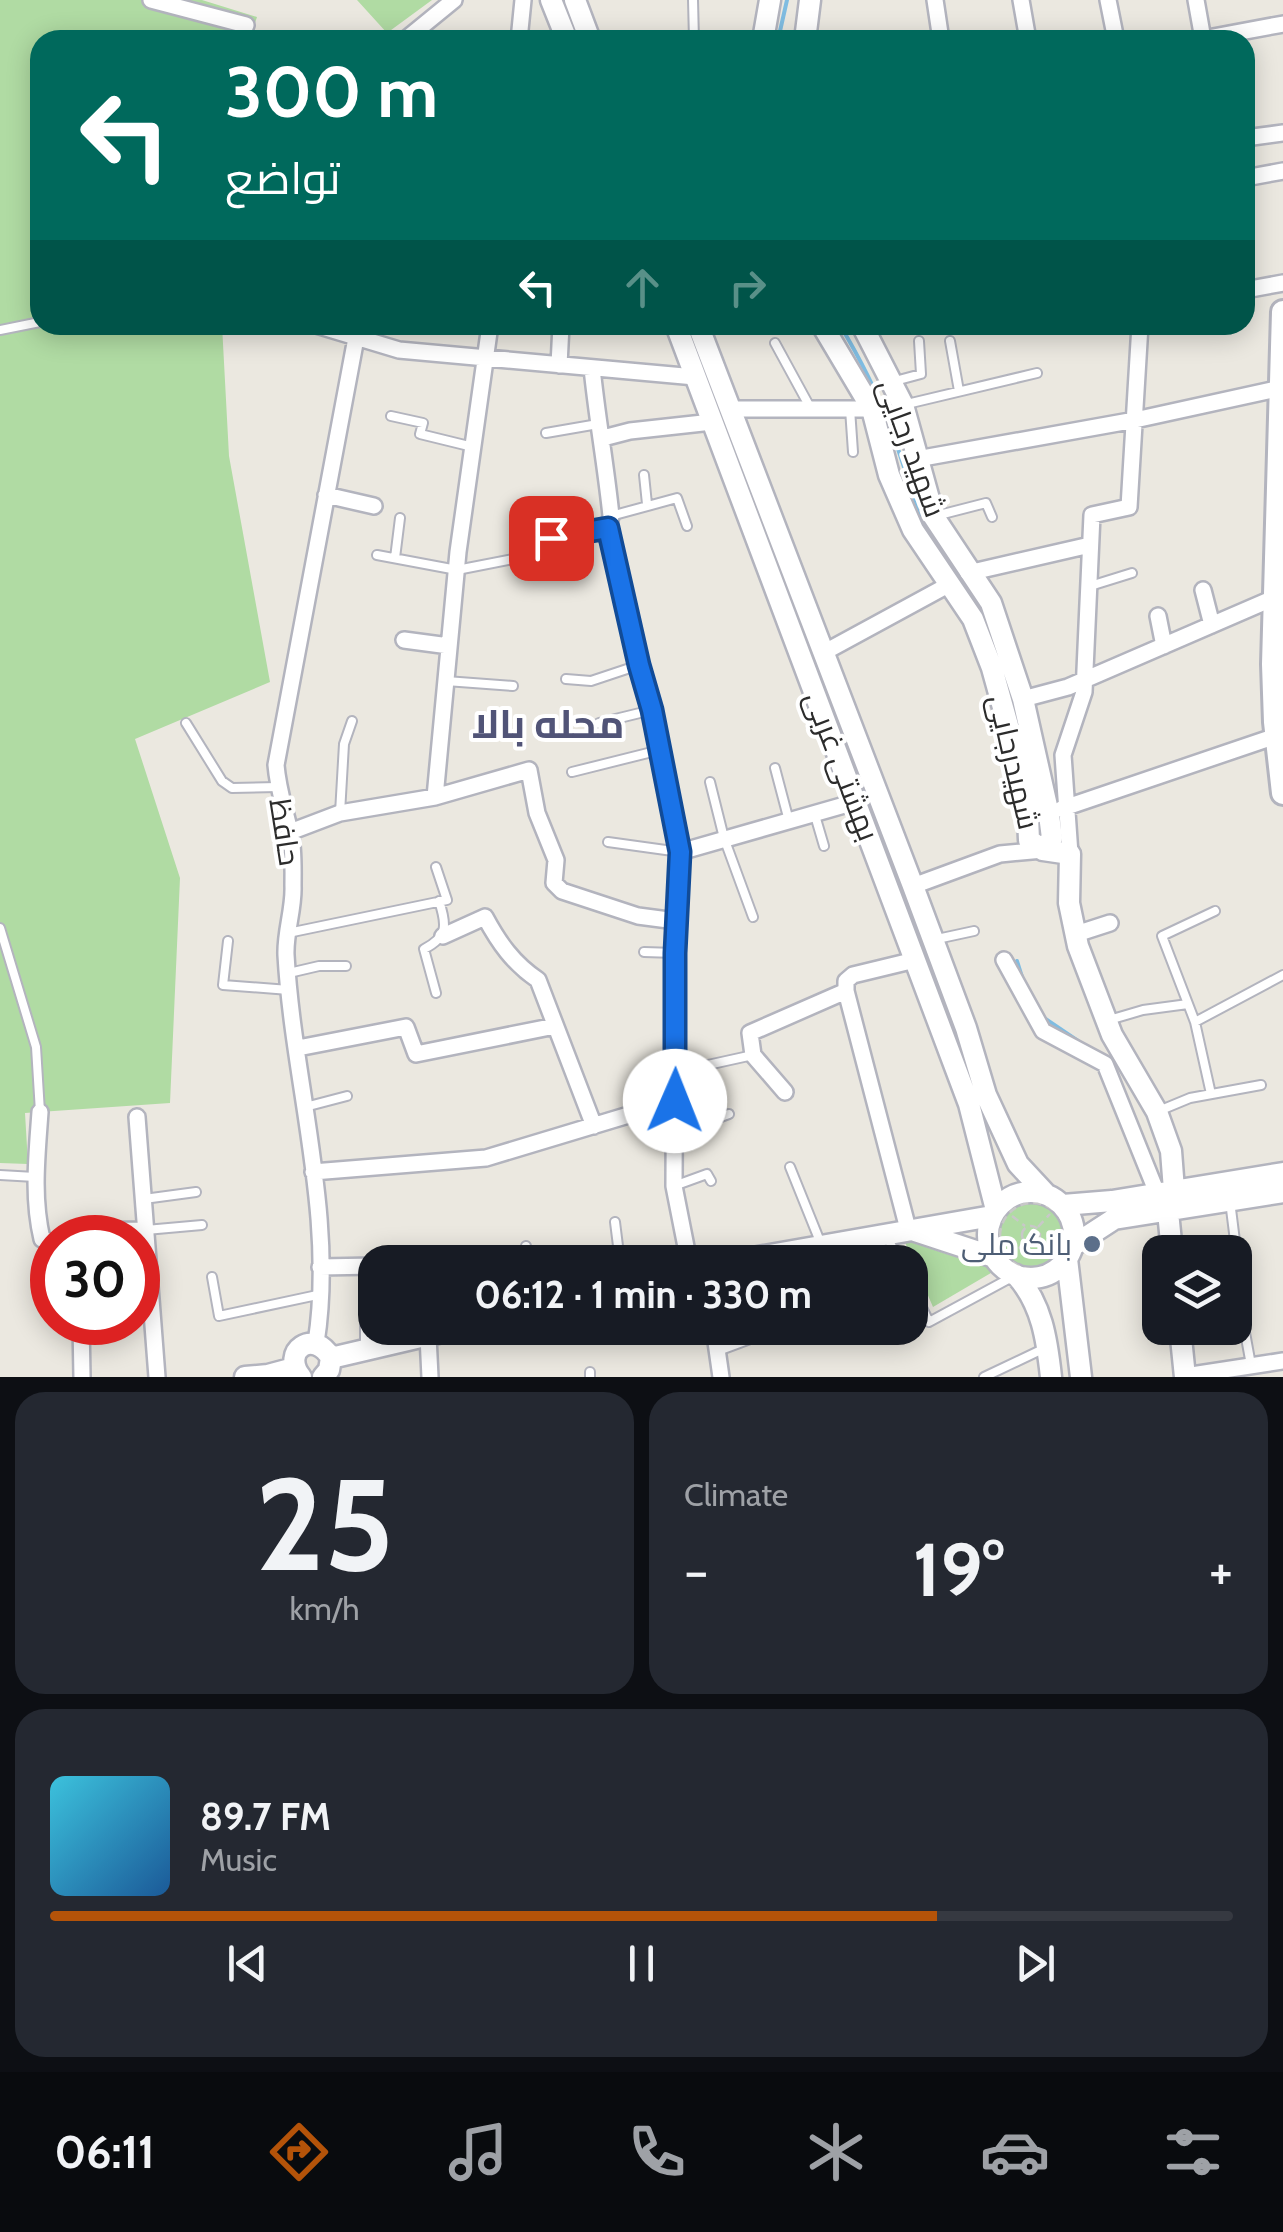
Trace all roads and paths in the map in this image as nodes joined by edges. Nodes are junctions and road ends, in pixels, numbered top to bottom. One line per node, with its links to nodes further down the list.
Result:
1 (150, 0): 14 (street)
2 (454, 0): 15 (street)
3 (523, 0): 16 (street)
4 (552, 0): 17 (street)
5 (574, 0): 18 (street)
6 (693, 0): 19 (lane)
7 (770, 0): 20 (street)
8 (810, 0): 21 (street)
9 (935, 0): 22 (street)
10 (1021, 0): 23 (street)
11 (1108, 0): 24 (street)
12 (1196, 0): 25 (street)
13 (1283, 24): 26 (street)
14 (244, 30)
15 (416, 30)
16 (519, 30)
17 (563, 30)
18 (586, 30)
19 (694, 30)
20 (764, 30)
21 (806, 30)
22 (940, 30)
23 (1026, 30)
24 (1114, 30)
25 (1199, 30)
26 (1252, 30)
27 (1283, 133): 28 (street)
28 (1255, 137)
29 (1283, 171): 30 (street)
30 (1255, 176)
31 (1283, 283): 32 (street)
32 (1255, 288)
33 (1283, 312): 54 (main road)
34 (30, 324): 35 (lane)
35 (0, 330)
36 (353, 335): 70 (street, حافظ)
37 (362, 335): 48 (street)
38 (489, 335): 48 (street)
39 (562, 335): 49 (street)
40 (680, 335): 52 (street, بهشتی غربی)
41 (702, 335): 59 (street, بهشتی غربی)
42 (827, 335): 58 (street, شهیدرجایی)
43 (867, 335): 53 (street, شهید رجایی)
44 (1139, 335): 61 (street)
45 (918, 341): 53 (lane)
46 (950, 341): 55 (lane)
47 (775, 343): 57 (lane)
48 (488, 356): 49 (street); 65 (street)
49 (560, 365): 50 (street)
50 (592, 368): 52 (street); 63 (street)
51 (1036, 373): 55 (lane)
52 (695, 377): 62 (street, بهشتی غربی)
53 (891, 382): 56 (street, شهید رجایی)
54 (1280, 388): 61 (street); 69 (main road)
55 (959, 391): 56 (lane)
56 (903, 405): 58 (street); 67 (street, شهید رجایی)
57 (811, 409): 58 (street); 59 (street)
58 (861, 409): 66 (lane); 85 (street, شهیدرجایی)
59 (730, 410): 78 (street, بهشتی غربی)
60 (391, 416): 65 (lane)
61 (1135, 420): 67 (street); 79 (street)
62 (712, 422): 63 (street); 80 (street, بهشتی غربی)
63 (600, 431): 64 (lane); 76 (street)
64 (546, 433)
65 (473, 447): 83 (street)
66 (853, 452)
67 (917, 459): 73 (street, شهید رجایی)
68 (644, 475): 71 (lane)
69 (1280, 480): 88 (main road)
70 (326, 495): 72 (street); 110 (street, حافظ)
71 (647, 504): 76 (lane); 77 (lane)
72 (374, 506)
73 (934, 516): 74 (lane); 85 (street, شهید رجایی)
74 (992, 516)
75 (400, 518): 82 (lane)
76 (609, 522): 83 (lane); 95 (street)
77 (687, 526)
78 (781, 542): 80 (street); 94 (street, بهشتی غربی)
79 (1090, 545): 85 (street); 86 (street)
80 (760, 550): 113 (street, بهشتی غربی)
81 (377, 555): 82 (lane)
82 (395, 558): 83 (lane)
83 (457, 570): 92 (street)
84 (1132, 574): 86 (lane)
85 (959, 578): 94 (street); 100 (street, شهید رجایی); 122 (street, شهیدرجایی)
86 (1087, 586): 98 (street)
87 (1203, 590): 90 (street)
88 (1274, 598): 90 (street); 105 (main road)
89 (1158, 616): 93 (street)
90 (1212, 625): 93 (street)
91 (404, 640): 92 (street)
92 (449, 646): 97 (street)
93 (1164, 646): 98 (street)
94 (823, 652): 126 (street, بهشتی غربی)
95 (639, 665): 96 (lane); 101 (street)
96 (566, 679)
97 (446, 680): 99 (lane); 112 (street)
98 (1082, 681): 100 (street); 114 (street)
99 (513, 686)
100 (1023, 699): 114 (street, شهید رجایی)
101 (652, 710): 104 (lane); 106 (street)
102 (352, 721): 116 (lane)
103 (186, 723): 110 (lane)
104 (599, 723)
105 (1276, 736): 111 (main road); 114 (street)
106 (660, 750): 108 (lane); 123 (street)
107 (775, 768): 117 (lane)
108 (572, 772)
109 (710, 782): 119 (lane)
110 (278, 787): 118 (street, حافظ)
111 (1283, 793)
112 (435, 797): 116 (street); 130 (street)
113 (855, 802): 115 (street); 141 (street, بهشتی غربی)
114 (1058, 811): 122 (street, شهید رجایی); 124 (street)
115 (814, 812): 117 (street); 121 (lane)
116 (340, 813): 118 (street)
117 (789, 821): 119 (street)
118 (290, 832): 134 (street, حافظ)
119 (724, 838): 123 (street); 129 (lane)
120 (608, 842): 123 (lane)
121 (824, 846)
122 (1043, 850): 124 (street, شهیدرجایی); 126 (street)
123 (680, 852): 130 (street)
124 (1070, 854): 135 (street, شهیدرجایی)
125 (436, 867): 127 (lane)
126 (913, 886): 137 (street, بهشتی غربی)
127 (440, 902): 134 (lane); 136 (lane)
128 (1215, 911): 149 (lane)
129 (753, 917)
130 (676, 921): 140 (street)
131 (1110, 923): 135 (street)
132 (0, 928): 162 (lane)
133 (974, 931): 137 (lane)
134 (288, 932): 144 (street, حافظ)
135 (1076, 934): 150 (street, شهیدرجایی)
136 (443, 936): 148 (lane); 152 (street)
137 (933, 940): 180 (street, بهشتی غربی)
138 (228, 941): 146 (lane)
139 (644, 952): 140 (lane)
140 (675, 953): 155 (street)
141 (915, 960): 147 (street); 181 (street, بهشتی غربی)
142 (1004, 960): 178 (street)
143 (346, 966): 144 (lane)
144 (289, 973): 146 (street, حافظ)
145 (1283, 974): 151 (lane)
146 (291, 990): 153 (street, حافظ)
147 (846, 991): 154 (street); 189 (street)
148 (436, 993)
149 (1188, 1004): 150 (lane); 151 (lane)
150 (1109, 1020): 163 (street, شهیدرجایی)
151 (1195, 1022): 158 (lane)
152 (555, 1026): 153 (street); 166 (street)
153 (298, 1048): 161 (street, حافظ)
154 (753, 1055): 155 (lane); 157 (street)
155 (676, 1072): 160 (street)
156 (1261, 1086): 158 (lane)
157 (785, 1092)
158 (1212, 1094): 163 (lane)
159 (346, 1096): 161 (lane)
160 (675, 1101): 166 (street); 167 (street)
161 (305, 1107): 169 (street, حافظ)
162 (40, 1112): 172 (street)
163 (1157, 1112): 178 (street, شهیدرجایی)
164 (729, 1114): 167 (lane)
165 (137, 1117): 177 (street)
166 (594, 1126): 169 (street)
167 (674, 1134): 174 (street)
168 (790, 1167): 195 (lane)
169 (314, 1172): 203 (street, حافظ)
170 (1283, 1173): 178 (street)
171 (0, 1175): 172 (lane)
172 (35, 1177): 182 (street)
173 (711, 1181): 174 (lane)
174 (674, 1186): 197 (street)
175 (196, 1192): 177 (lane)
176 (1283, 1192): 179 (street)
177 (144, 1199): 183 (street)
178 (1167, 1199): 179 (street); 180 (street); 191 (street, شهیدرجایی); 200 (street)
179 (1230, 1201): 192 (lane)
180 (1055, 1203): 181 (path); 181 (street); 187 (path); 200 (path); 200 (street)
181 (999, 1211): 186 (path); 189 (street); 201 (path); 201 (street, بهشتی غربی)
182 (39, 1215)
183 (145, 1215)
184 (615, 1222): 196 (lane)
185 (202, 1225): 188 (lane)
186 (1026, 1227): 187 (path); 193 (path)
187 (1037, 1228): 194 (path)
188 (160, 1229)
189 (908, 1229): 190 (street); 201 (street)
190 (886, 1233): 195 (street); 199 (lane)
191 (1170, 1235)
192 (1234, 1235)
193 (1025, 1241): 194 (path); 201 (path)
194 (1038, 1241): 200 (path)
195 (821, 1244): 198 (street)
196 (618, 1245)
197 (685, 1245)
198 (816, 1245)
199 (892, 1245)
200 (1066, 1256): 201 (path); 201 (street); 230 (street)
201 (1006, 1265): 206 (lane); 216 (street)
202 (358, 1267): 203 (street)
203 (320, 1268): 205 (street, حافظ)
204 (212, 1277): 205 (lane)
205 (322, 1294): 219 (street, حافظ)
206 (928, 1320)
207 (81, 1345): 223 (street)
208 (155, 1345): 224 (street)
209 (366, 1345): 217 (lane)
210 (388, 1345): 217 (street)
211 (428, 1345): 226 (street)
212 (717, 1345): 218 (street)
213 (734, 1345): 218 (lane)
214 (1182, 1345): 231 (street)
215 (1248, 1345): 221 (lane)
216 (1048, 1347): 228 (lane); 229 (street)
217 (366, 1350): 219 (street)
218 (718, 1351): 227 (street)
219 (324, 1359): 222 (street)
220 (1283, 1361): 221 (street)
221 (1252, 1366): 231 (street)
222 (297, 1374): 225 (street)
223 (82, 1377)
224 (157, 1377)
225 (244, 1377)
226 (430, 1377)
227 (721, 1377)
228 (984, 1377)
229 (1051, 1377)
230 (1082, 1377)
231 (1185, 1377)

